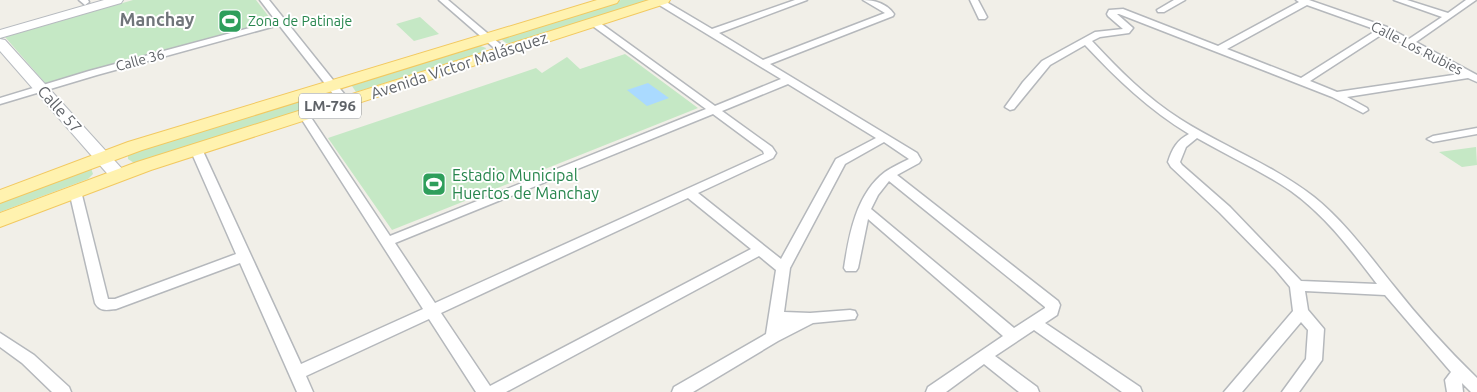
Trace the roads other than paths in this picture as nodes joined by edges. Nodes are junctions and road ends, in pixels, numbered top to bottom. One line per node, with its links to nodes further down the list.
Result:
1 (117, 0): 22 (street)
2 (264, 0): 17 (street)
3 (443, 0): 23 (street)
4 (612, 0): 23 (main road, Avenida Victor Malásquez / LM-796)
5 (661, 0): 18 (main road, Avenida Victor Malásquez / LM-796); 21 (street)
6 (803, 0): 21 (street)
7 (867, 0): 29 (street)
8 (974, 0): 16 (street)
9 (1181, 0): 14 (street)
10 (1398, 0): 15 (street)
11 (1472, 0): 15 (street)
12 (87, 1): 19 (street)
13 (1303, 1): 20 (street, Calle Los Rubies); 27 (street)
14 (1161, 10)
15 (1449, 16): 26 (street)
16 (982, 17)
17 (282, 22): 33 (street); 34 (street, Calle 36)
18 (593, 22): 28 (main road, Avenida Victor Malásquez / LM-796); 39 (street)
19 (0, 27)
20 (1384, 29): 26 (street, Calle Los Rubies); 32 (street)
21 (711, 33): 29 (street)
22 (0, 34)
23 (488, 38): 28 (street); 33 (main road, Avenida Victor Malásquez / LM-796)
24 (1087, 41): 27 (street); 38 (street); 43 (street)
25 (0, 43): 34 (street, Calle 57)
26 (1409, 43): 30 (street, Calle Los Rubies)
27 (1220, 49): 32 (street)
28 (504, 51): 37 (main road, Avenida Victor Malásquez / LM-796)
29 (762, 64): 31 (street)
30 (1473, 77): 35 (street)
31 (788, 80): 39 (street); 44 (street)
32 (1302, 82): 35 (street)
33 (332, 86): 37 (street); 47 (main road, Avenida Victor Malásquez / LM-796)
34 (41, 88): 36 (street, Calle 36); 47 (street, Calle 57)
35 (1336, 94): 40 (street)
36 (0, 101)
37 (345, 102): 41 (main road, Avenida Victor Malásquez / LM-796)
38 (1010, 107)
39 (714, 110): 51 (street); 55 (street)
40 (1363, 110)
41 (304, 115): 46 (main road, Avenida Victor Malásquez / LM-796); 55 (street)
42 (1477, 131): 45 (street)
43 (1198, 134): 60 (street); 61 (street)
44 (884, 138): 49 (street); 58 (street)
45 (1433, 139)
46 (196, 149): 48 (main road, Avenida Victor Malásquez / LM-796); 57 (street)
47 (104, 157): 48 (street, Calle 57); 52 (main road, Avenida Victor Malásquez / LM-796)
48 (118, 175): 50 (main road, Avenida Victor Malásquez / LM-796)
49 (889, 175): 53 (street); 67 (street)
50 (75, 191): 54 (main road, Avenida Victor Malásquez / LM-796); 57 (street)
51 (690, 193): 56 (street); 62 (street)
52 (0, 197)
53 (865, 210): 59 (street); 68 (street)
54 (0, 220)
55 (386, 242): 62 (street)
56 (760, 250): 58 (street); 78 (street)
57 (244, 256): 73 (street)
58 (783, 268): 65 (street)
59 (851, 268)
60 (1297, 286): 61 (street); 63 (street)
61 (1389, 290): 72 (street)
62 (431, 311): 73 (street); 77 (street)
63 (1302, 312): 83 (street); 84 (street)
64 (850, 315): 66 (street)
65 (776, 317): 66 (street); 69 (street)
66 (811, 318): 69 (street)
67 (1034, 323): 68 (street); 82 (street)
68 (1013, 336): 71 (street)
69 (773, 337): 79 (street)
70 (0, 339): 75 (street)
71 (984, 356): 80 (street); 81 (street)
72 (1461, 372): 74 (street); 85 (street)
73 (297, 373): 76 (street)
74 (1477, 388)
75 (57, 390)
76 (305, 392)
77 (486, 392)
78 (492, 392)
79 (680, 392)
80 (934, 392)
81 (1031, 392)
82 (1134, 392)
83 (1232, 392)
84 (1290, 392)
85 (1455, 392)

